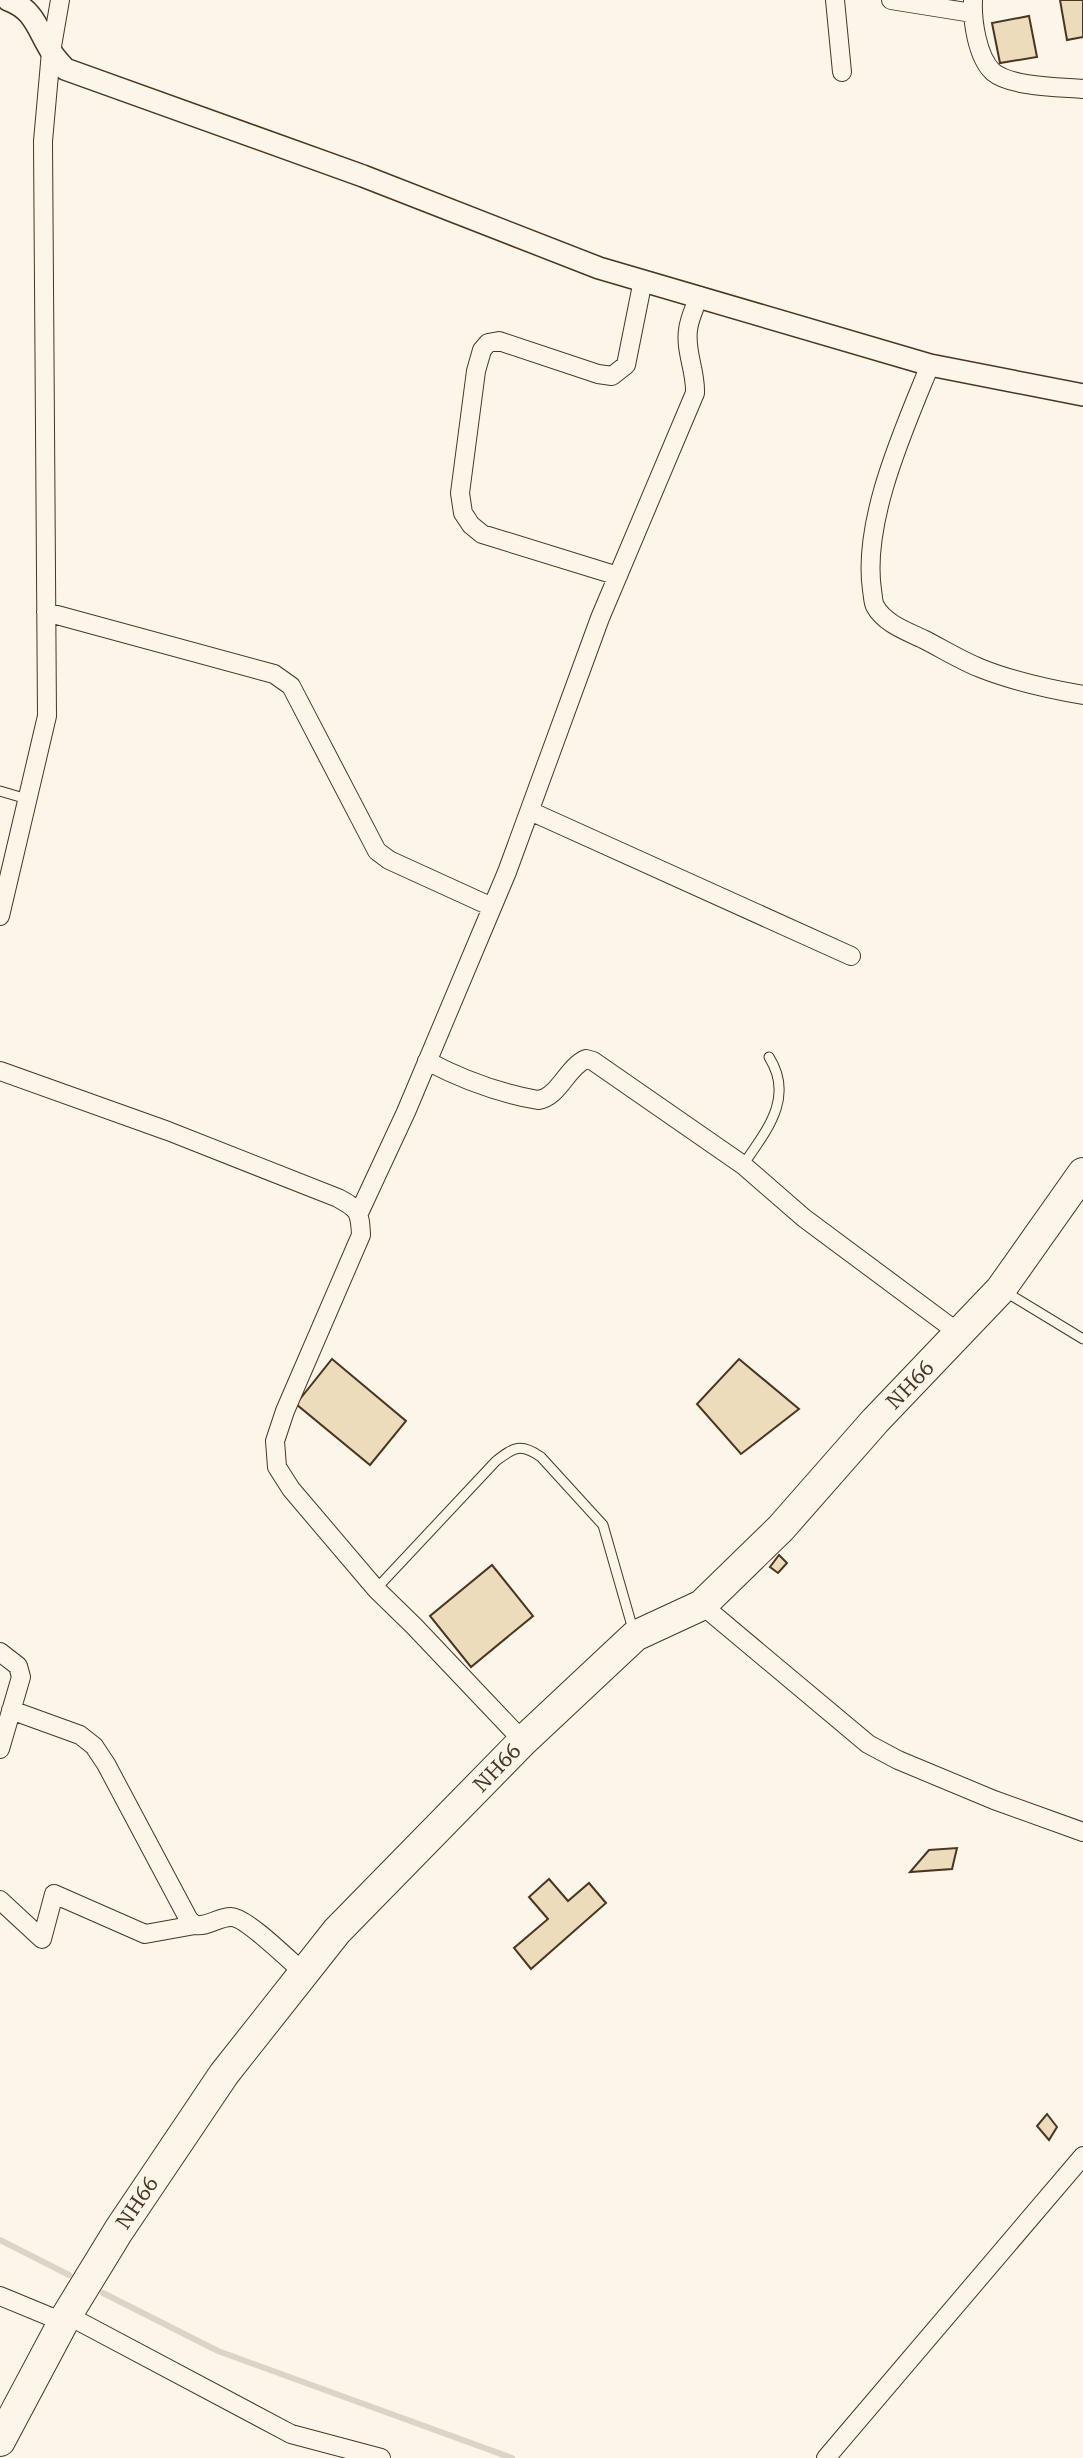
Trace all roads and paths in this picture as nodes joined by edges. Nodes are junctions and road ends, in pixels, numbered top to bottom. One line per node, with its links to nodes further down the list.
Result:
1 (8, 0): 6 (street)
2 (60, 0): 6 (street)
3 (835, 0): 7 (street)
4 (891, 0): 5 (street)
5 (973, 6): 8 (street)
6 (51, 52): 9 (street); 14 (street)
7 (842, 72)
8 (1083, 89)
9 (643, 280): 10 (street); 13 (street)
10 (699, 296): 11 (street); 13 (street)
11 (930, 365): 12 (street); 15 (street)
12 (1083, 395)
13 (618, 576): 18 (street)
14 (46, 612): 17 (street); 19 (street)
15 (1083, 695)
16 (0, 791): 17 (lane)
17 (27, 799): 20 (street)
18 (530, 811): 19 (street); 21 (street)
19 (492, 907): 23 (street)
20 (1, 910)
21 (851, 956)
22 (769, 1058): 25 (lane)
23 (428, 1061): 25 (street); 27 (street)
24 (0, 1071): 27 (street)
25 (743, 1165): 29 (street)
26 (1083, 1173): 28 (highway, NH66 / NH66)
27 (359, 1213): 31 (street)
28 (1001, 1289): 29 (highway, NH66 / NH66); 30 (lane)
29 (960, 1334): 32 (highway, NH66 / NH66)
30 (1083, 1339)
31 (376, 1589): 33 (lane); 36 (street)
32 (702, 1605): 33 (highway, NH66 / NH66); 38 (street)
33 (635, 1636): 36 (highway, NH66 / NH66)
34 (0, 1652): 35 (street)
35 (11, 1710): 37 (street); 40 (street)
36 (523, 1741): 41 (highway, NH66 / NH66)
37 (0, 1749)
38 (1083, 1832)
39 (0, 1900): 40 (street)
40 (195, 1925): 41 (street)
41 (304, 1973): 44 (highway, NH66 / NH66)
42 (1083, 2156): 47 (street)
43 (0, 2295): 44 (street)
44 (65, 2319): 45 (highway, NH66 / NH66); 46 (street)
45 (0, 2441)
46 (381, 2458)
47 (826, 2458)

